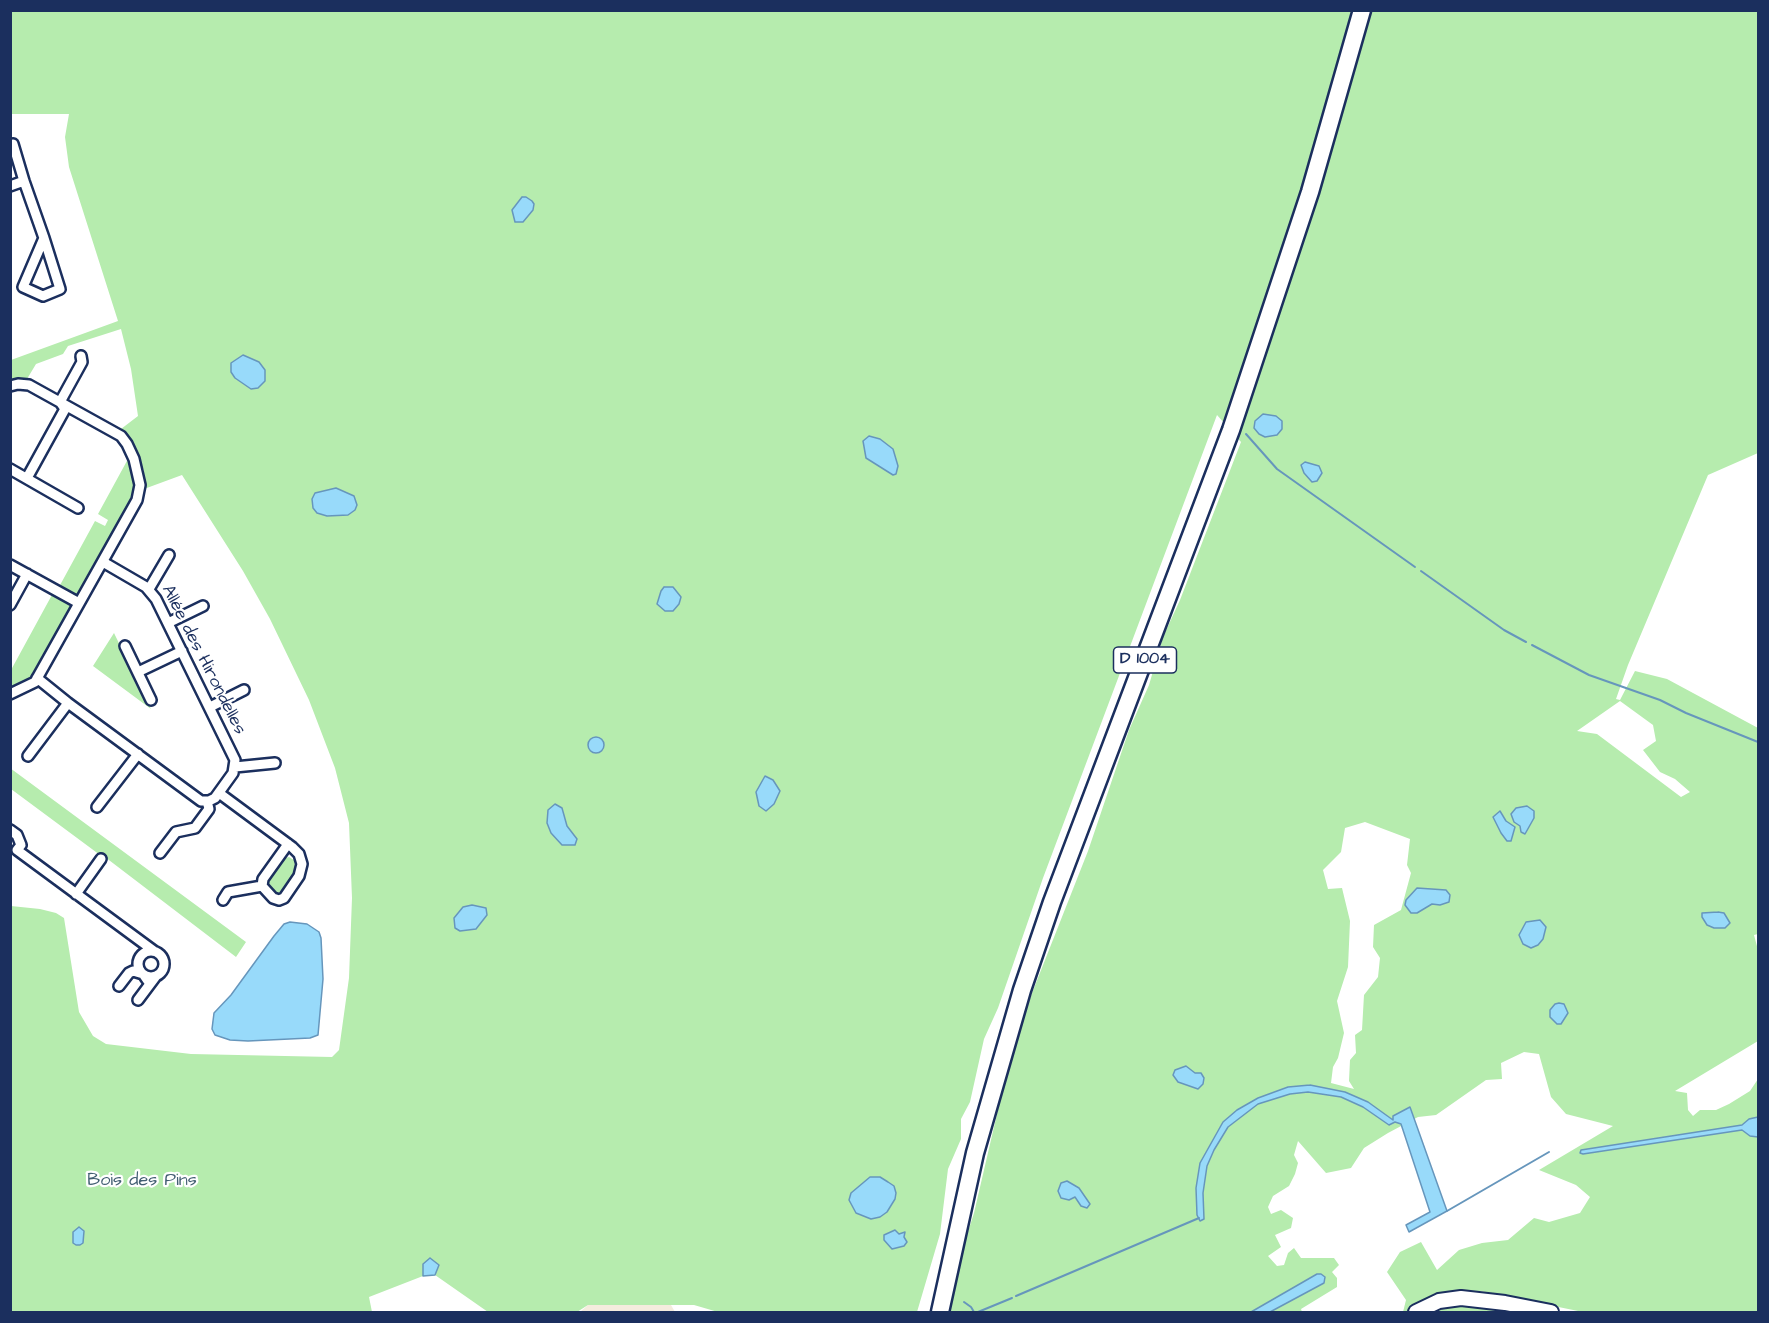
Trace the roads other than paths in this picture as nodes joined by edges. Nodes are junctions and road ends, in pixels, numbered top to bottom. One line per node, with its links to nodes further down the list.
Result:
1 (1352, 10): 51 (highway, D 1004)
2 (1362, 10): 52 (highway, D 1004)
3 (13, 144): 4 (street)
4 (24, 181): 5 (street); 6 (street)
5 (10, 186)
6 (44, 238): 6 (street)
7 (81, 356): 9 (street)
8 (10, 386): 9 (street)
9 (60, 402): 11 (street); 14 (street)
10 (10, 469): 11 (street)
11 (27, 478): 12 (street)
12 (78, 508)
13 (169, 555): 17 (street)
14 (103, 562): 17 (street, Allée des Hirondelles); 18 (street)
15 (10, 565): 16 (street)
16 (27, 574): 18 (street); 19 (street)
17 (149, 589): 21 (street, Allée des Hirondelles)
18 (79, 603): 25 (street)
19 (10, 605)
20 (203, 606): 21 (street)
21 (168, 623): 23 (street, Allée des Hirondelles)
22 (124, 646): 24 (street)
23 (182, 651): 24 (street); 30 (street, Allée des Hirondelles)
24 (138, 672): 28 (street)
25 (38, 678): 27 (street); 29 (street)
26 (244, 690): 30 (street)
27 (10, 694)
28 (152, 700)
29 (68, 703): 31 (street); 32 (street)
30 (210, 707): 34 (street, Allée des Hirondelles)
31 (138, 754): 36 (street); 37 (street)
32 (28, 756)
33 (275, 764): 34 (street)
34 (236, 767): 35 (street)
35 (219, 793): 36 (street); 39 (street)
36 (207, 801): 40 (street)
37 (97, 807)
38 (10, 830): 41 (street)
39 (288, 844): 43 (street); 43 (street)
40 (160, 853)
41 (14, 855): 44 (street)
42 (102, 859): 44 (street)
43 (262, 886): 45 (street)
44 (76, 894): 46 (street)
45 (223, 900)
46 (154, 951): 47 (street); 48 (street)
47 (143, 974): 48 (street); 49 (street)
48 (153, 980): 50 (street)
49 (119, 986)
50 (138, 1000)
51 (931, 1312)
52 (940, 1312)
53 (1416, 1312): 54 (street)
54 (1551, 1312)

